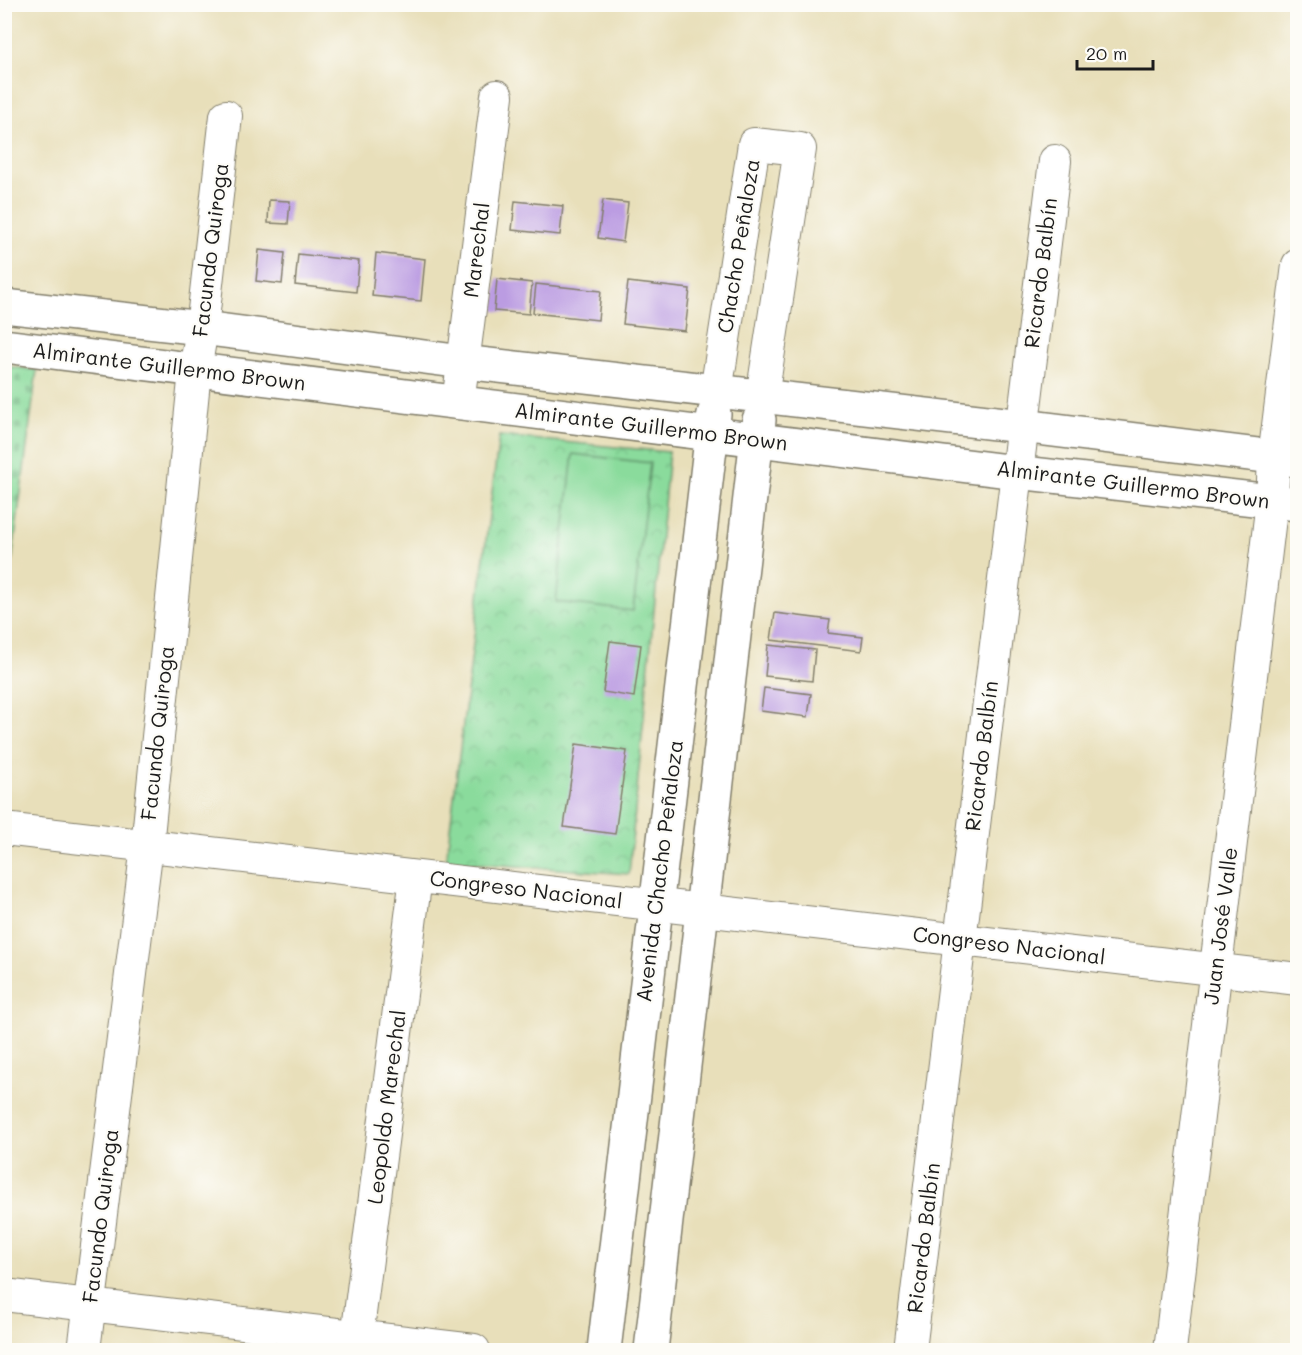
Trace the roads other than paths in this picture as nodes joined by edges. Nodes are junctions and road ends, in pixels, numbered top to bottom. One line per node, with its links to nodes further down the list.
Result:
1 (497, 96): 8 (street, Marechal)
2 (226, 116): 6 (street, Facundo Quiroga)
3 (1055, 161): 13 (street, Ricardo Balbín)
4 (1298, 265): 16 (street, Juan José Valle)
5 (4, 306): 6 (main road, Almirante Guillermo Brown)
6 (202, 328): 8 (main road, Almirante Guillermo Brown); 9 (street, Facundo Quiroga)
7 (4, 346): 9 (main road, Almirante Guillermo Brown)
8 (463, 362): 10 (main road, Almirante Guillermo Brown); 12 (street, Marechal)
9 (195, 371): 12 (main road, Almirante Guillermo Brown); 20 (street, Facundo Quiroga)
10 (716, 392): 11 (main road, Almirante Guillermo Brown); 11 (street, Chacho Peñaloza); 14 (main road, Avenida Chacho Peñaloza)
11 (762, 397): 13 (main road, Almirante Guillermo Brown); 15 (main road)
12 (458, 403): 14 (main road, Almirante Guillermo Brown)
13 (1022, 426): 16 (main road, Almirante Guillermo Brown); 17 (street, Ricardo Balbín)
14 (712, 435): 15 (main road, Almirante Guillermo Brown); 22 (main road, Avenida Chacho Peñaloza)
15 (757, 440): 17 (main road, Almirante Guillermo Brown); 23 (main road)
16 (1286, 459): 18 (street, Juan José Valle)
17 (1016, 472): 18 (main road, Almirante Guillermo Brown); 24 (street, Ricardo Balbín)
18 (1285, 503): 25 (street, Juan José Valle)
19 (4, 829): 20 (street, Congreso Nacional)
20 (147, 846): 21 (street, Congreso Nacional); 28 (street, Facundo Quiroga)
21 (416, 877): 22 (street, Congreso Nacional); 29 (street, Leopoldo Marechal)
22 (656, 905): 23 (street, Congreso Nacional); 32 (main road, Avenida Chacho Peñaloza)
23 (702, 910): 24 (street, Congreso Nacional); 33 (main road)
24 (960, 940): 25 (street, Congreso Nacional); 34 (street, Ricardo Balbín)
25 (1216, 970): 26 (street, Congreso Nacional); 35 (street, Juan José Valle)
26 (1298, 979)
27 (4, 1295): 28 (street)
28 (90, 1305): 29 (street); 30 (street, Facundo Quiroga)
29 (357, 1337): 31 (street)
30 (84, 1350)
31 (474, 1350)
32 (604, 1350)
33 (651, 1350)
34 (910, 1350)
35 (1170, 1350)

